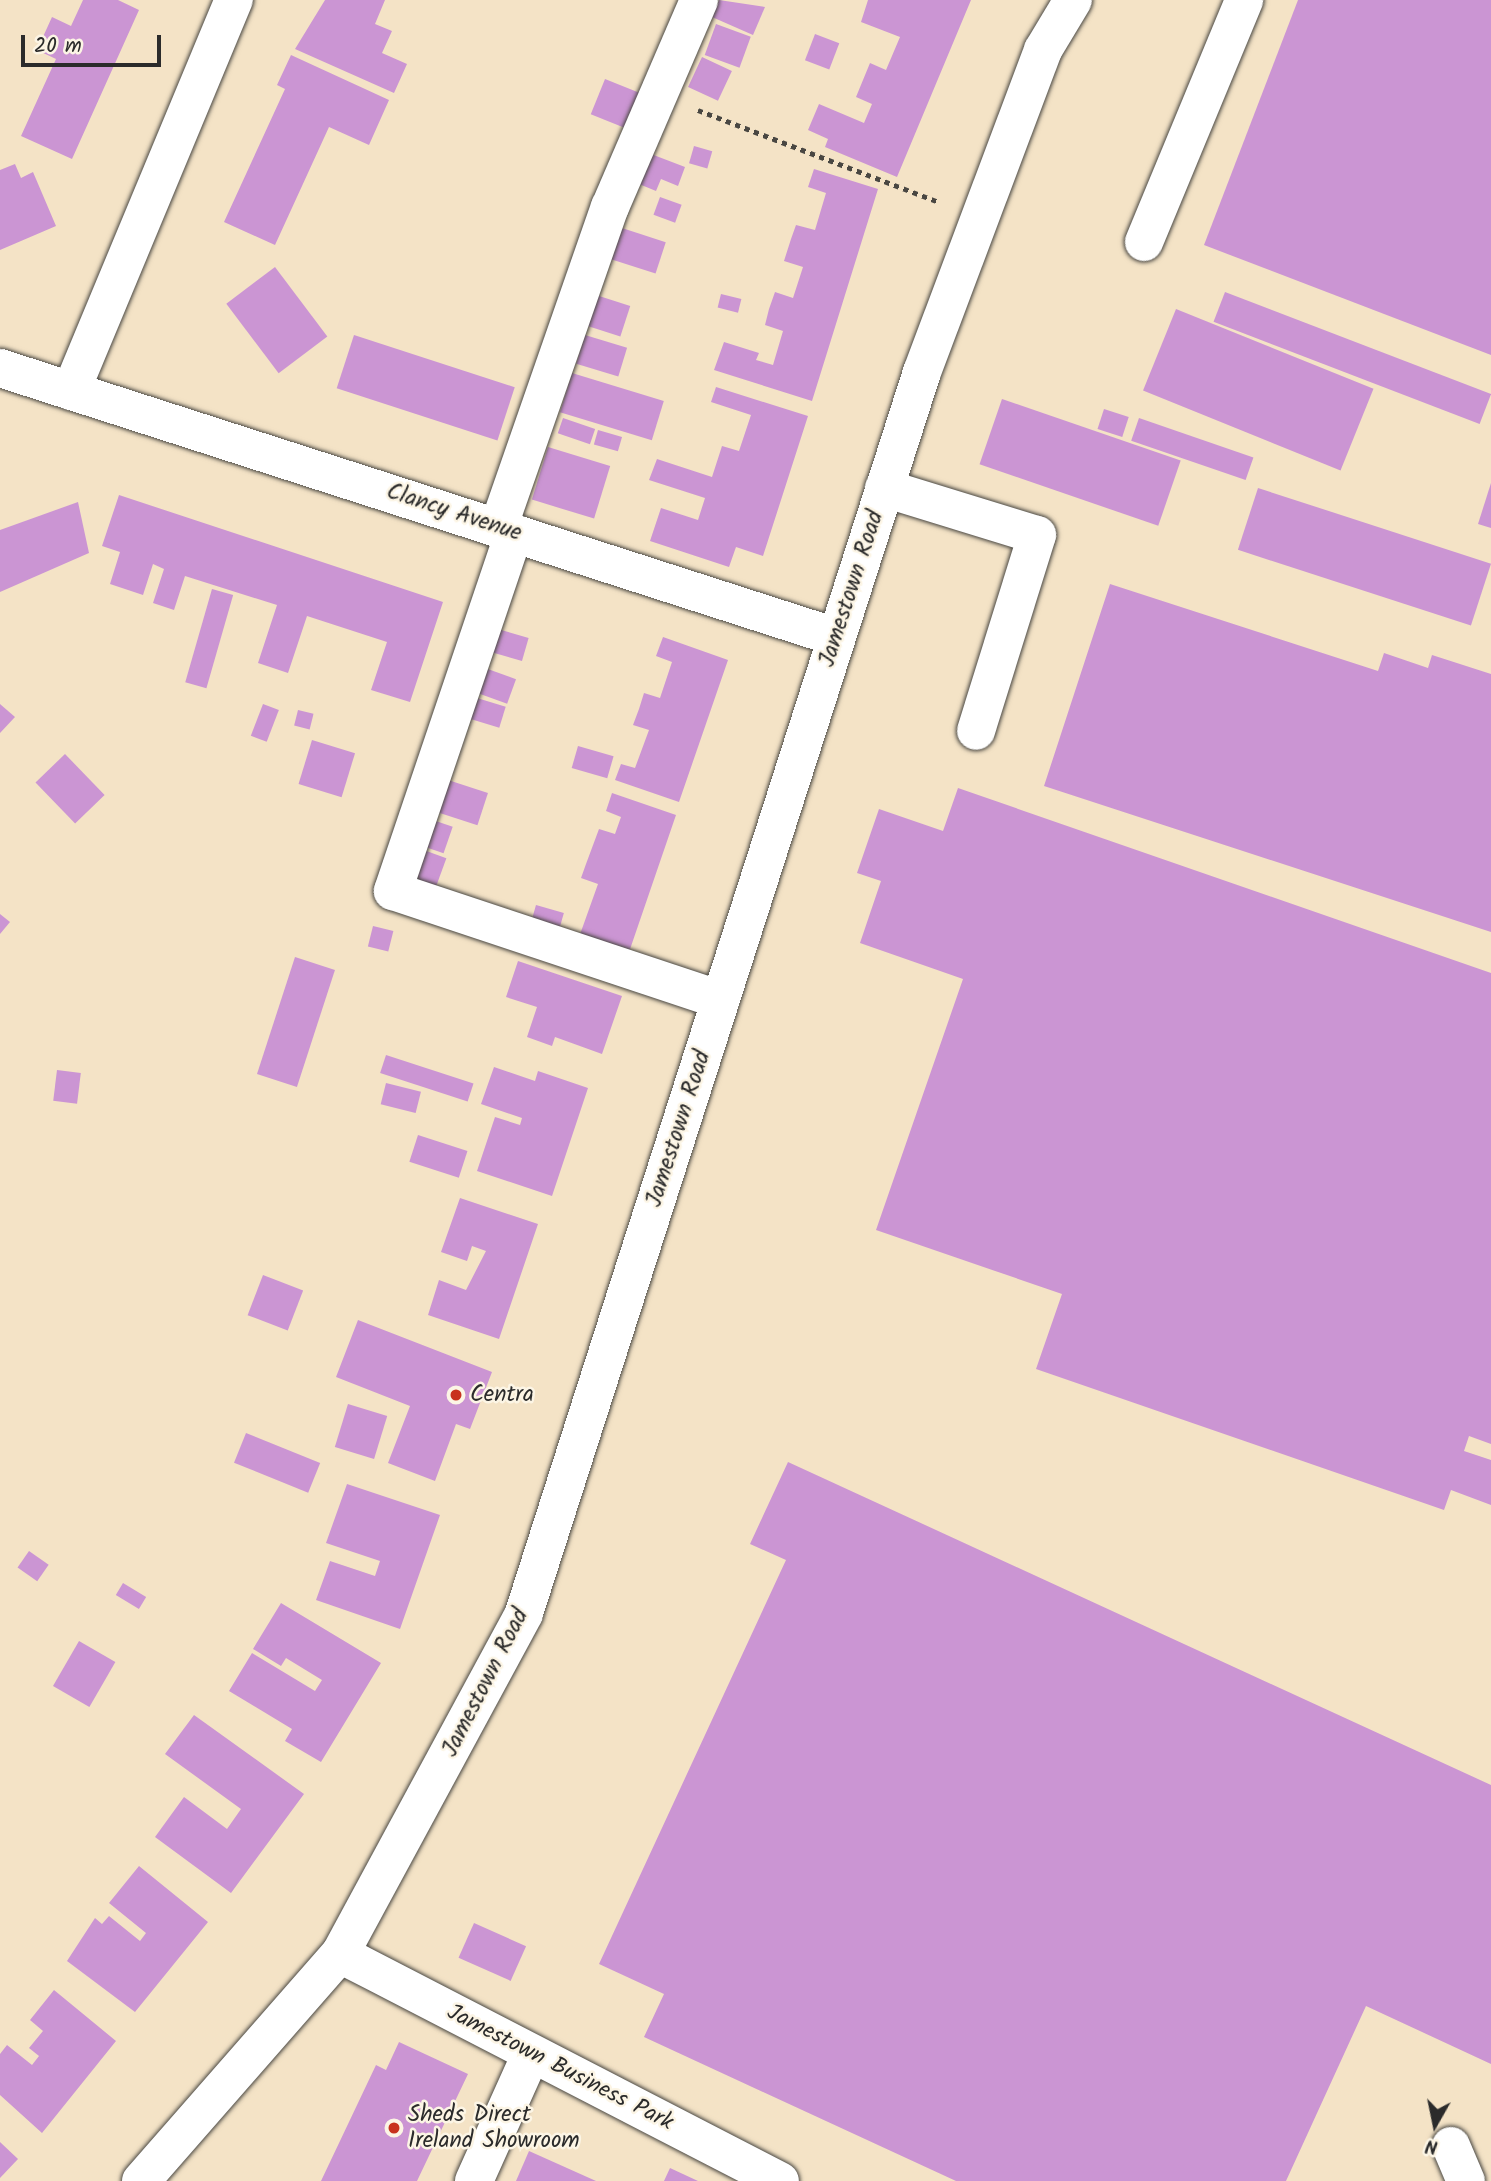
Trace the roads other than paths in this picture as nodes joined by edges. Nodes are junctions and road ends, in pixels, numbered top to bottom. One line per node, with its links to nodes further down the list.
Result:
1 (234, 0): 7 (street)
2 (699, 0): 9 (street)
3 (1073, 0): 8 (street, Jamestown Road)
4 (1244, 0): 5 (street)
5 (1144, 242)
6 (0, 368): 7 (street, Clancy Avenue)
7 (71, 391): 9 (street, Clancy Avenue)
8 (884, 488): 10 (street, Jamestown Road); 11 (street)
9 (506, 530): 10 (street, Clancy Avenue); 12 (street)
10 (836, 636): 12 (street, Jamestown Road)
11 (976, 731)
12 (720, 1000): 13 (street, Jamestown Road)
13 (340, 1954): 14 (street, Jamestown Business Park); 16 (street, Jamestown Road)
14 (531, 2054): 17 (street); 18 (street, Jamestown Business Park)
15 (1451, 2146): 19 (street)
16 (141, 2181)
17 (474, 2181)
18 (780, 2181)
19 (1466, 2181)

